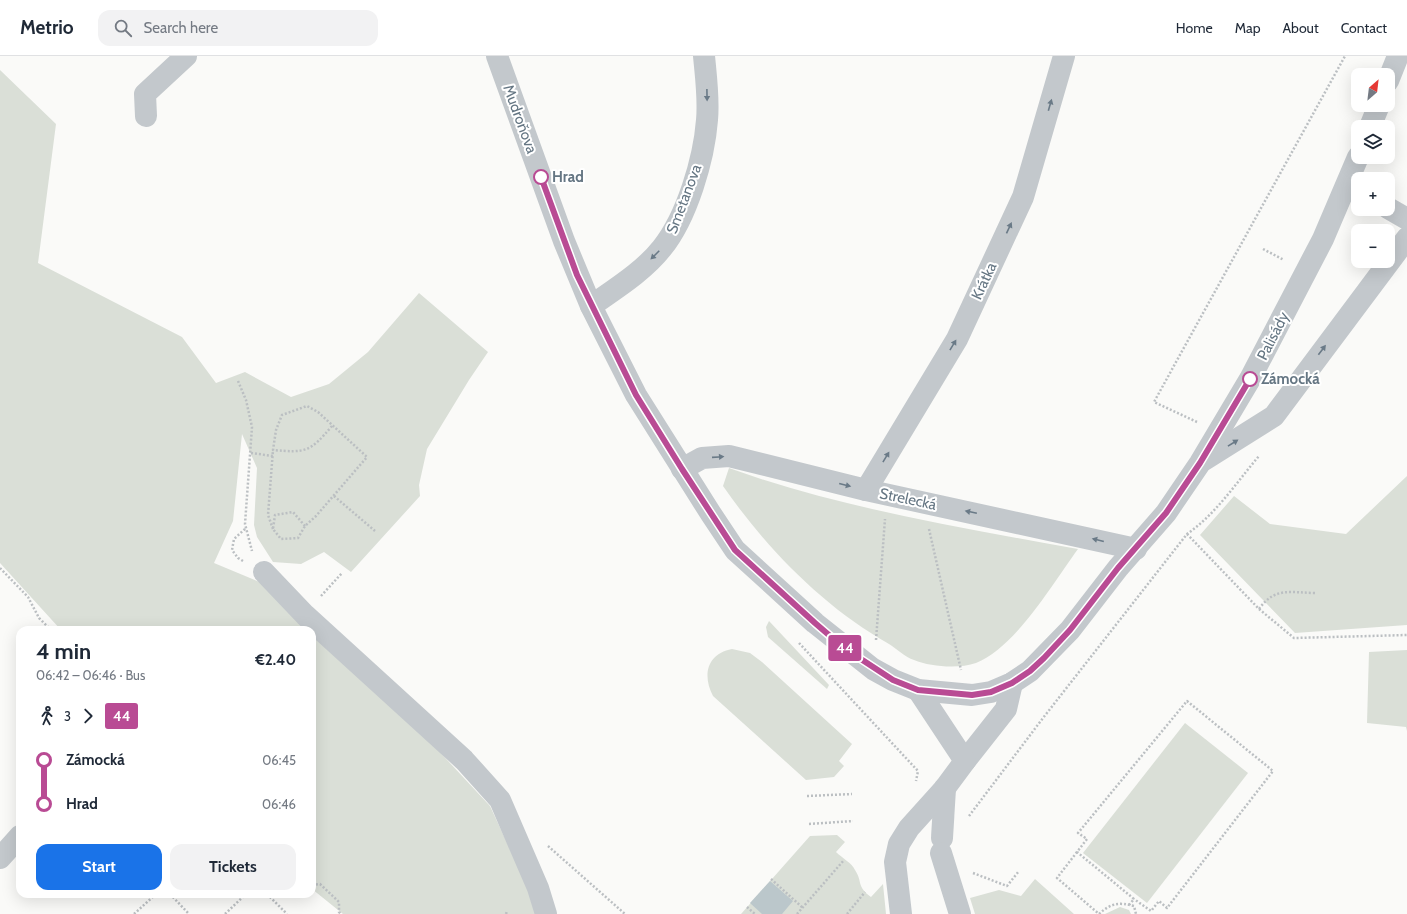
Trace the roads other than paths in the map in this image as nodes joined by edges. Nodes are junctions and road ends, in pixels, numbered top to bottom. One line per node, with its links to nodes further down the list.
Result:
1 (186, 56): 7 (street)
2 (497, 56): 12 (street, Mudroňova)
3 (704, 56): 12 (street, Smetanova, one-way to 12)
4 (1064, 56): 15 (street, Krátka, one-way to 4)
5 (1398, 56): 6 (street)
6 (1393, 68)
7 (146, 116)
8 (1351, 188): 13 (street, Palisády)
9 (1395, 212): 10 (street)
10 (1407, 219)
11 (1407, 238): 13 (street, one-way to 11)
12 (591, 306): 14 (street, Mudroňova)
13 (1200, 463): 16 (street, Palisády)
14 (682, 469): 15 (street, Strelecká, one-way to 15); 19 (street, Mudroňova)
15 (866, 490): 16 (street, Strelecká, one-way to 15)
16 (1136, 549): 18 (street, Palisády)
17 (255, 567): 24 (street)
18 (1012, 683): 19 (street, Palisády); 20 (street)
19 (918, 690): 20 (street)
20 (965, 761): 21 (street)
21 (945, 788): 25 (street); 26 (street)
22 (16, 840): 23 (street)
23 (0, 858)
24 (546, 914)
25 (901, 914)
26 (960, 914)

